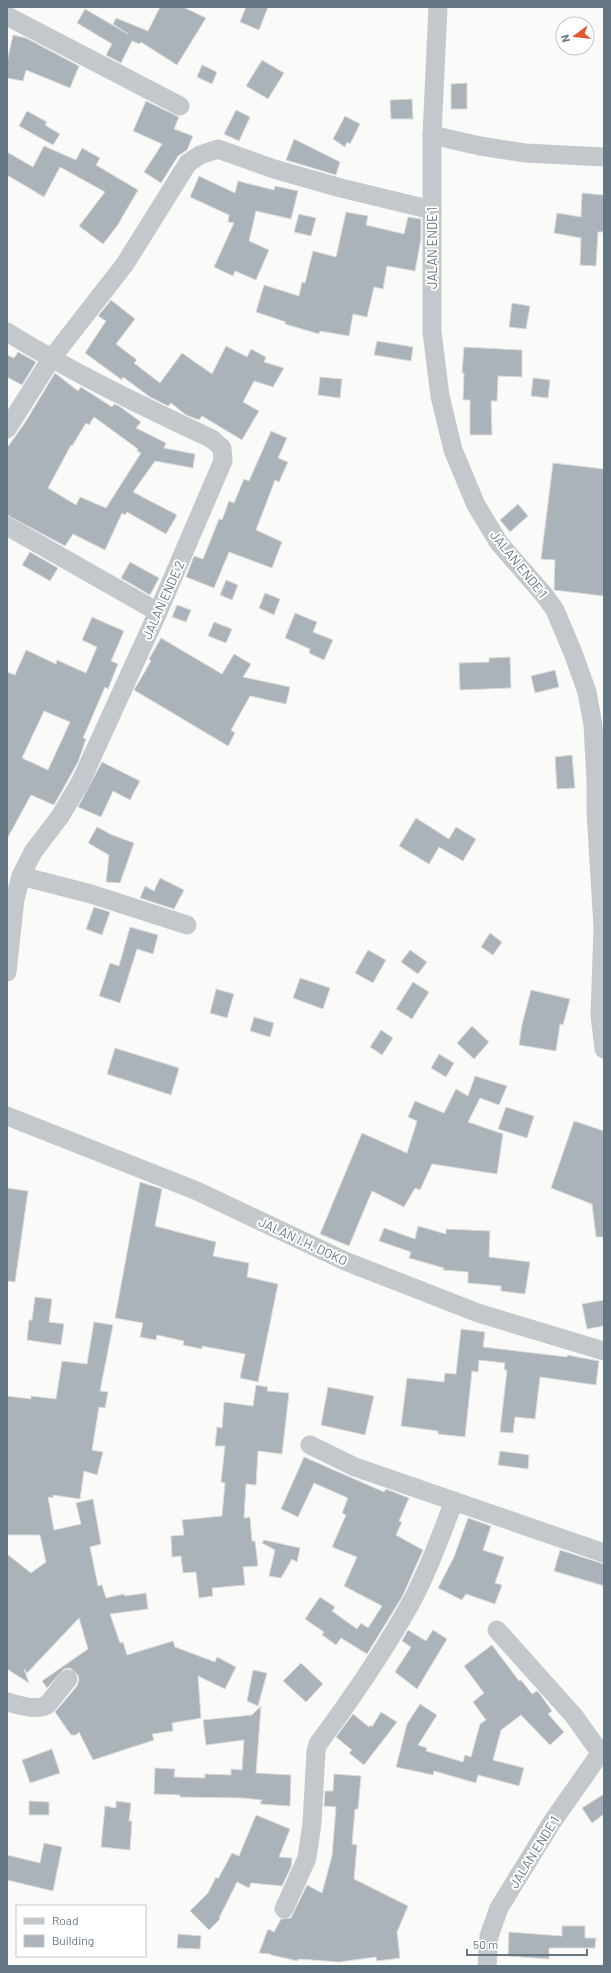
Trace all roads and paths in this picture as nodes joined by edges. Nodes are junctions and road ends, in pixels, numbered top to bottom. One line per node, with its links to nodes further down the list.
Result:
1 (438, 7): 4 (street, JALAN ENDE 1)
2 (7, 16): 3 (street)
3 (180, 106)
4 (432, 135): 5 (street); 6 (street, JALAN ENDE 1)
5 (604, 157)
6 (432, 210): 8 (street); 15 (street, JALAN ENDE 1)
7 (7, 332): 8 (street, JALAN ENDE 2)
8 (51, 359): 9 (street); 11 (street, JALAN ENDE 2)
9 (7, 429)
10 (7, 526): 11 (street)
11 (158, 612): 12 (street, JALAN ENDE 2)
12 (21, 876): 13 (street); 14 (street, JALAN ENDE 2)
13 (187, 925)
14 (7, 972)
15 (604, 1049)
16 (7, 1116): 17 (street, JALAN I.H. DOKO)
17 (604, 1351)
18 (310, 1445): 19 (street)
19 (454, 1501): 20 (street); 25 (street)
20 (604, 1553)
21 (497, 1630): 24 (street)
22 (68, 1680): 23 (street)
23 (7, 1702)
24 (602, 1751): 26 (street, JALAN ENDE 1)
25 (284, 1909)
26 (487, 1966)

